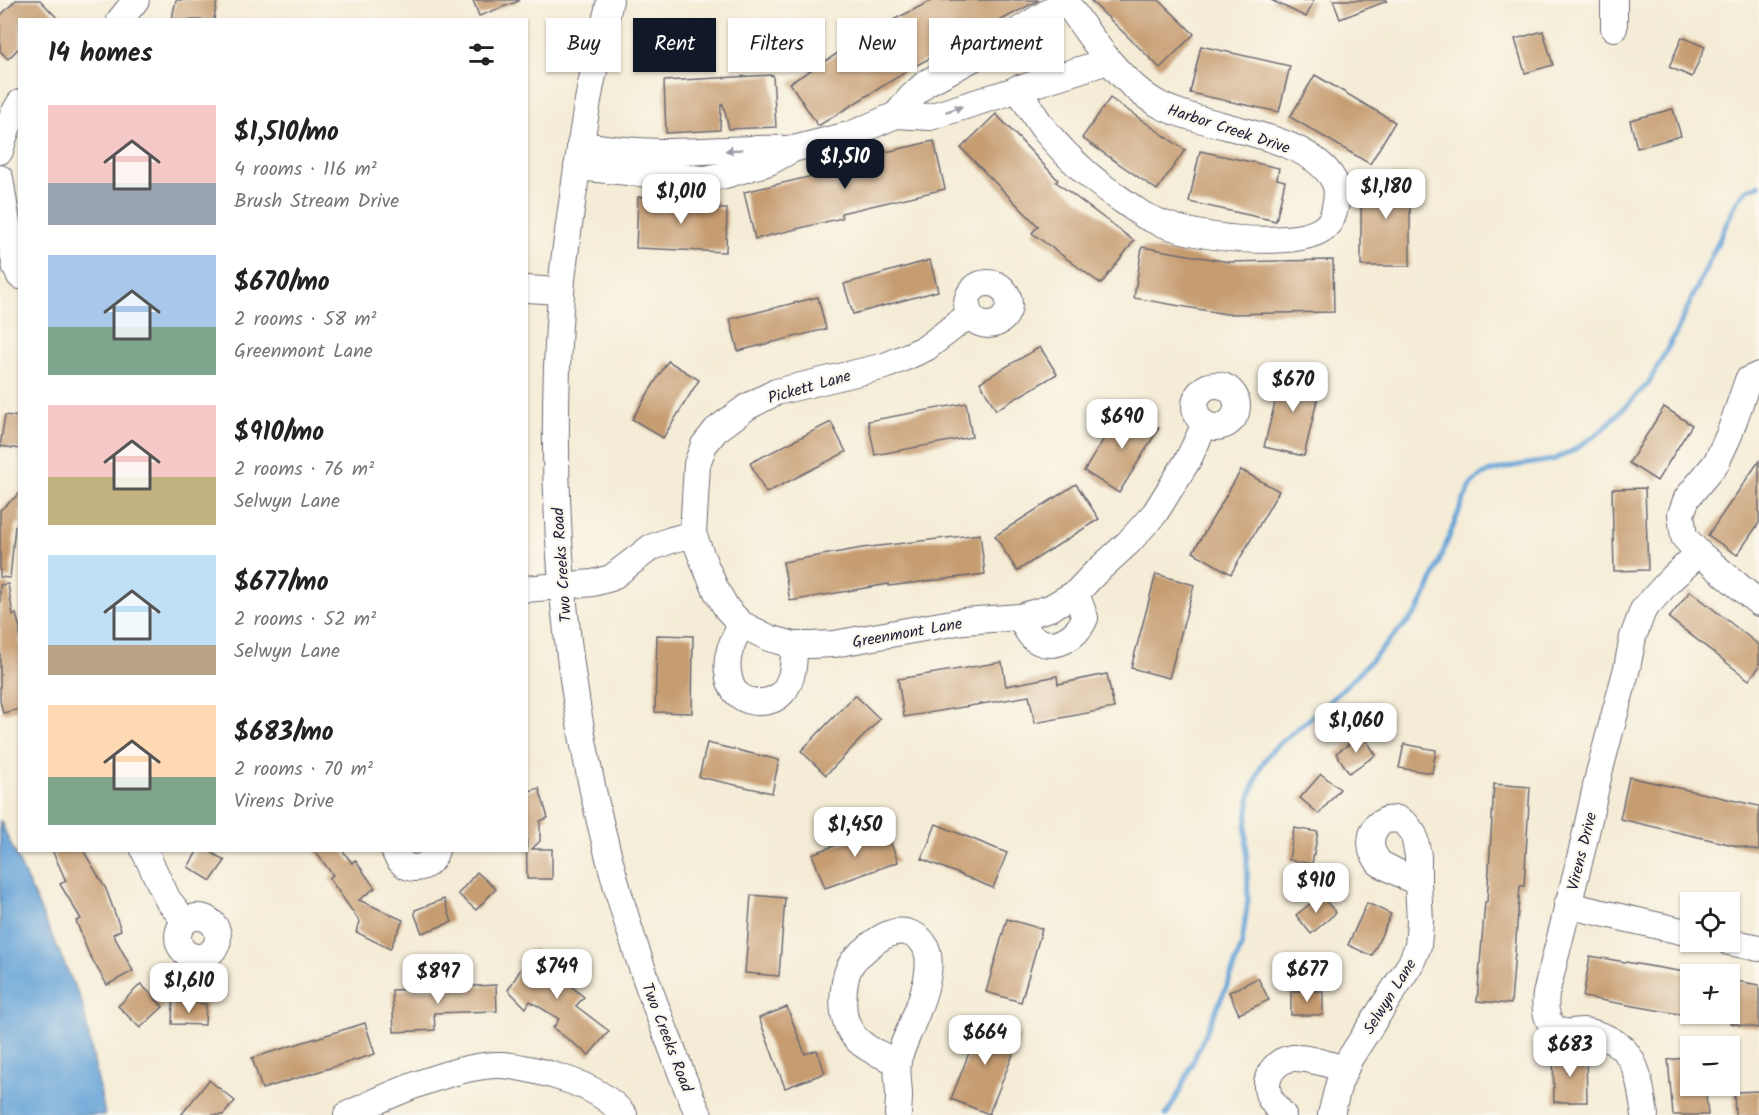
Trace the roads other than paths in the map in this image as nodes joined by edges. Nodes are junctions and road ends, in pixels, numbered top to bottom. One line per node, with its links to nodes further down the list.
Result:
1 (136, 0): 5 (street)
2 (610, 0): 12 (street, Two Creeks Road)
3 (1065, 0): 7 (street, Harbor Creek Drive); 10 (street)
4 (1614, 0): 6 (street)
5 (122, 18)
6 (1614, 28)
7 (1108, 61): 8 (street); 8 (street, Harbor Creek Drive)
8 (1018, 88): 10 (street, one-way to 8)
9 (18, 106): 11 (street)
10 (896, 115): 12 (street)
11 (0, 151)
12 (579, 156): 16 (street, Two Creeks Road)
13 (0, 178): 14 (street)
14 (18, 272)
15 (528, 289): 16 (street)
16 (561, 291): 22 (street, Two Creeks Road)
17 (969, 315): 20 (street, Pickett Lane)
18 (1759, 375): 21 (street)
19 (1205, 424): 24 (street, Greenmont Lane)
20 (693, 534): 22 (street); 27 (street, Greenmont Lane)
21 (1699, 554): 25 (street); 33 (street, Virens Drive)
22 (561, 585): 23 (street); 42 (street, Two Creeks Road)
23 (528, 589)
24 (1076, 593): 26 (street, Greenmont Lane); 26 (street)
25 (1759, 603)
26 (1020, 617): 28 (street, Greenmont Lane)
27 (741, 624): 28 (street, Greenmont Lane); 28 (street)
28 (794, 645)
29 (145, 852): 34 (street)
30 (395, 852): 31 (street)
31 (435, 852)
32 (1418, 883): 39 (street, Selwyn Lane)
33 (1567, 905): 35 (street); 46 (street, Virens Drive)
34 (185, 921)
35 (1680, 931)
36 (1740, 944): 37 (street)
37 (1759, 948)
38 (898, 1062): 38 (street); 43 (street)
39 (1345, 1069): 44 (street); 45 (street, Selwyn Lane)
40 (361, 1111): 41 (street)
41 (624, 1115)
42 (699, 1115)
43 (898, 1115)
44 (1283, 1115)
45 (1331, 1115)
46 (1645, 1115)

